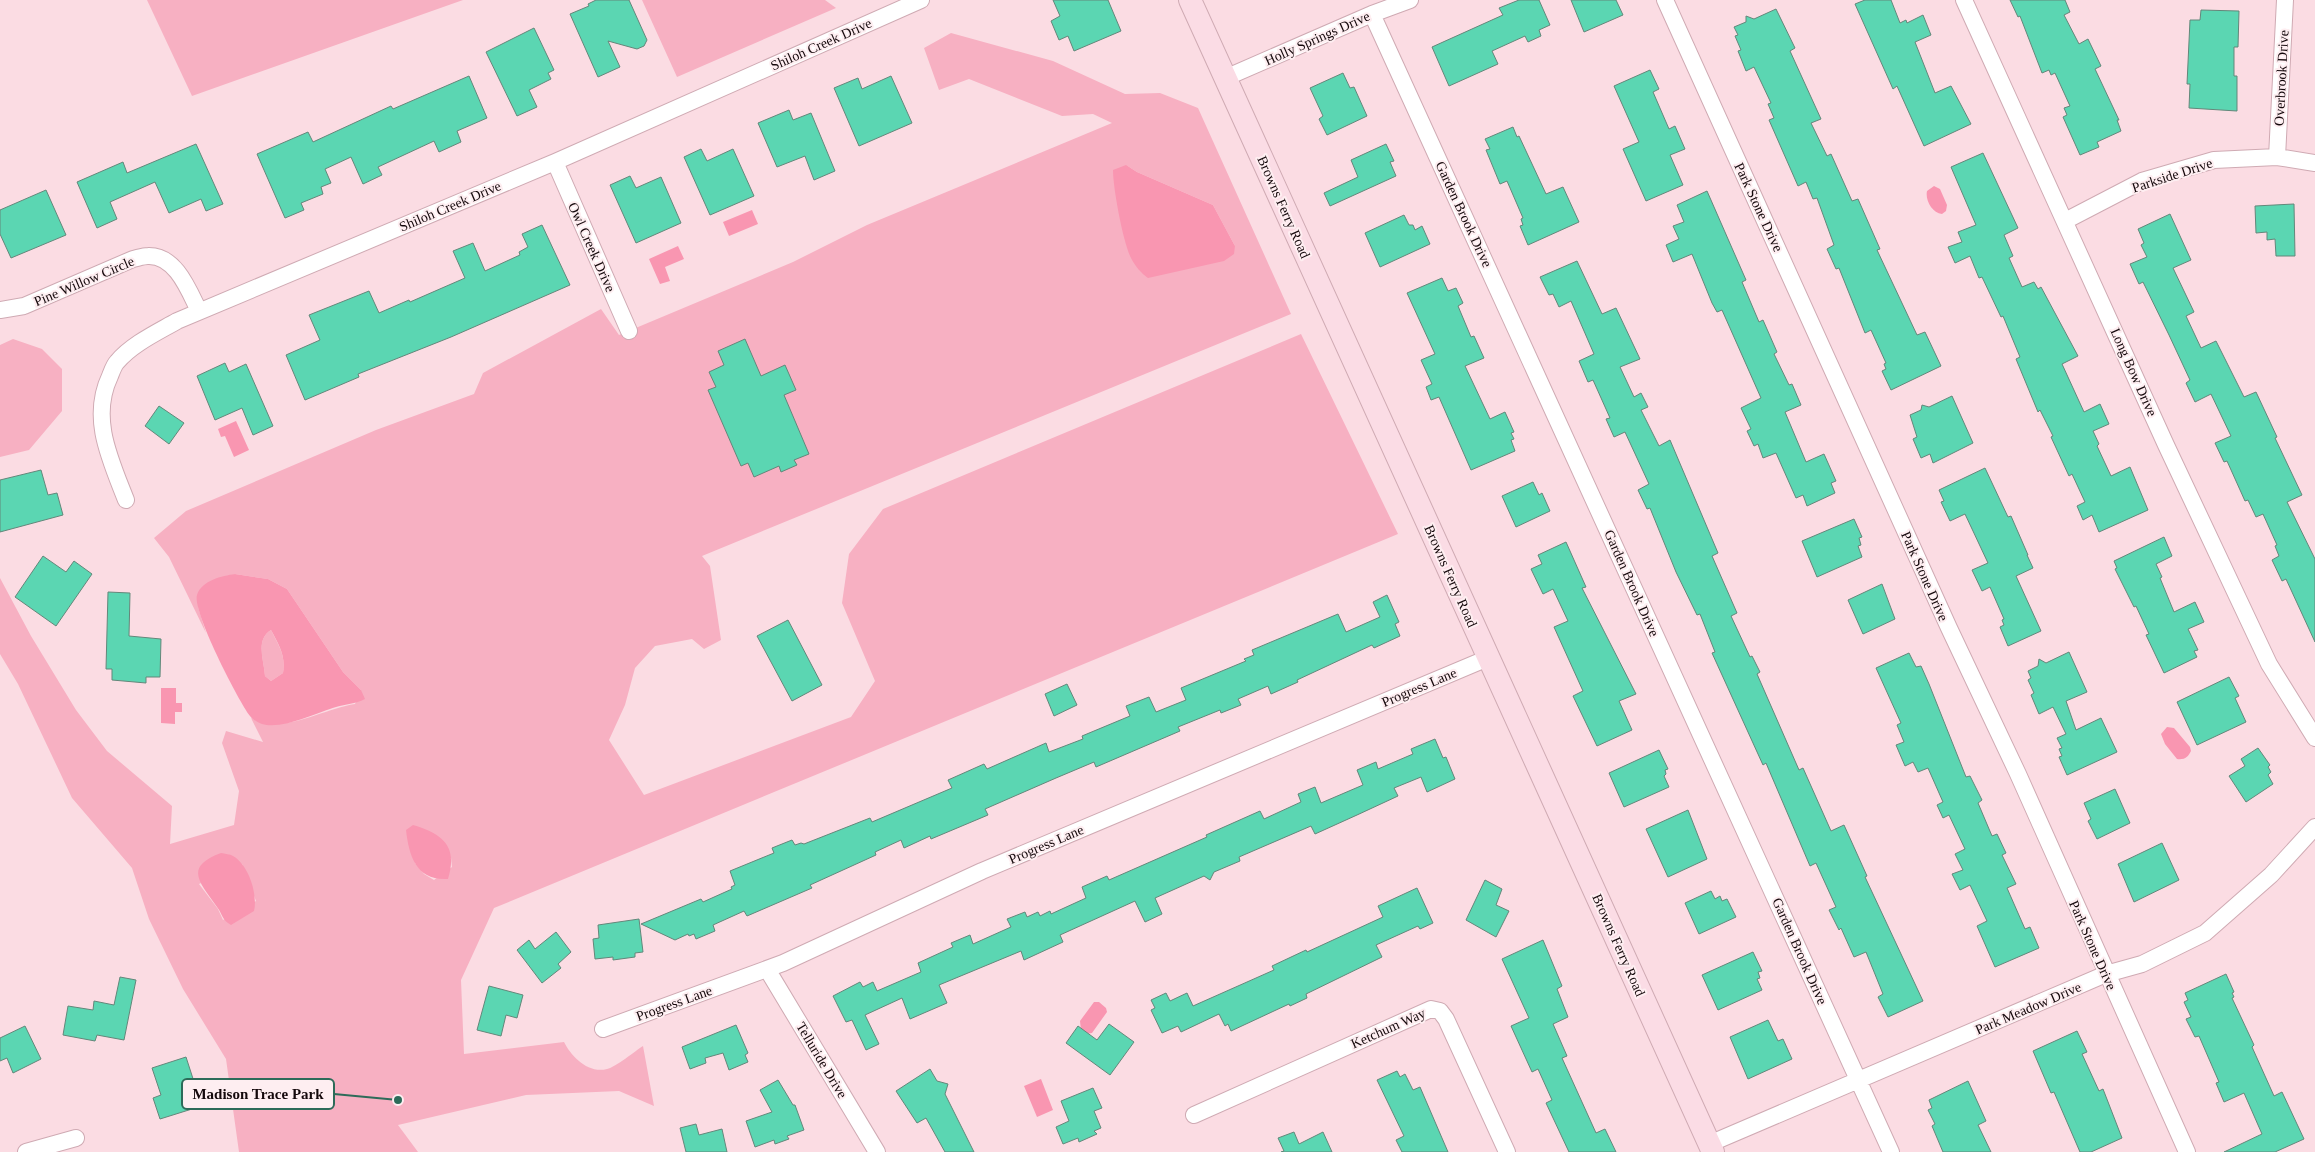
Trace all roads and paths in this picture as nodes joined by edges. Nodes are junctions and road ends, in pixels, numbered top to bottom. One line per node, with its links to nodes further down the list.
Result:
1 (921, 0): 10 (street, Shiloh Creek Drive)
2 (1190, 0): 8 (street, Browns Ferry Road)
3 (1410, 0): 7 (street, Holly Springs Drive)
4 (1665, 0): 21 (street, Park Stone Drive)
5 (1964, 0): 12 (street, Long Bow Drive)
6 (2285, 0): 9 (street, Overbrook Drive)
7 (1372, 14): 8 (street, Holly Springs Drive); 23 (street, Garden Brook Drive)
8 (1225, 78): 17 (street, Browns Ferry Road)
9 (2277, 157): 11 (street, Parkside Drive); 12 (street, Parkside Drive)
10 (555, 162): 14 (street, Shiloh Creek Drive); 15 (street, Owl Creek Drive)
11 (2315, 163)
12 (2066, 221): 18 (street, Long Bow Drive)
13 (0, 310): 14 (street, Pine Willow Circle)
14 (198, 312): 16 (street, Shiloh Creek Drive)
15 (629, 331)
16 (126, 500)
17 (1488, 658): 20 (street, Progress Lane); 26 (street, Browns Ferry Road)
18 (2315, 738)
19 (2315, 827): 21 (street, Park Meadow Drive)
20 (767, 969): 22 (street, Progress Lane); 27 (street, Telluride Drive)
21 (2106, 974): 23 (street, Park Meadow Drive); 31 (street, Park Stone Drive)
22 (604, 1029)
23 (1859, 1081): 26 (street, Park Meadow Drive); 30 (street, Garden Brook Drive)
24 (1194, 1115): 29 (street, Ketchum Way)
25 (76, 1138): 28 (street)
26 (1711, 1148)
27 (871, 1150)
28 (26, 1152)
29 (1507, 1152)
30 (1891, 1152)
31 (2187, 1152)

